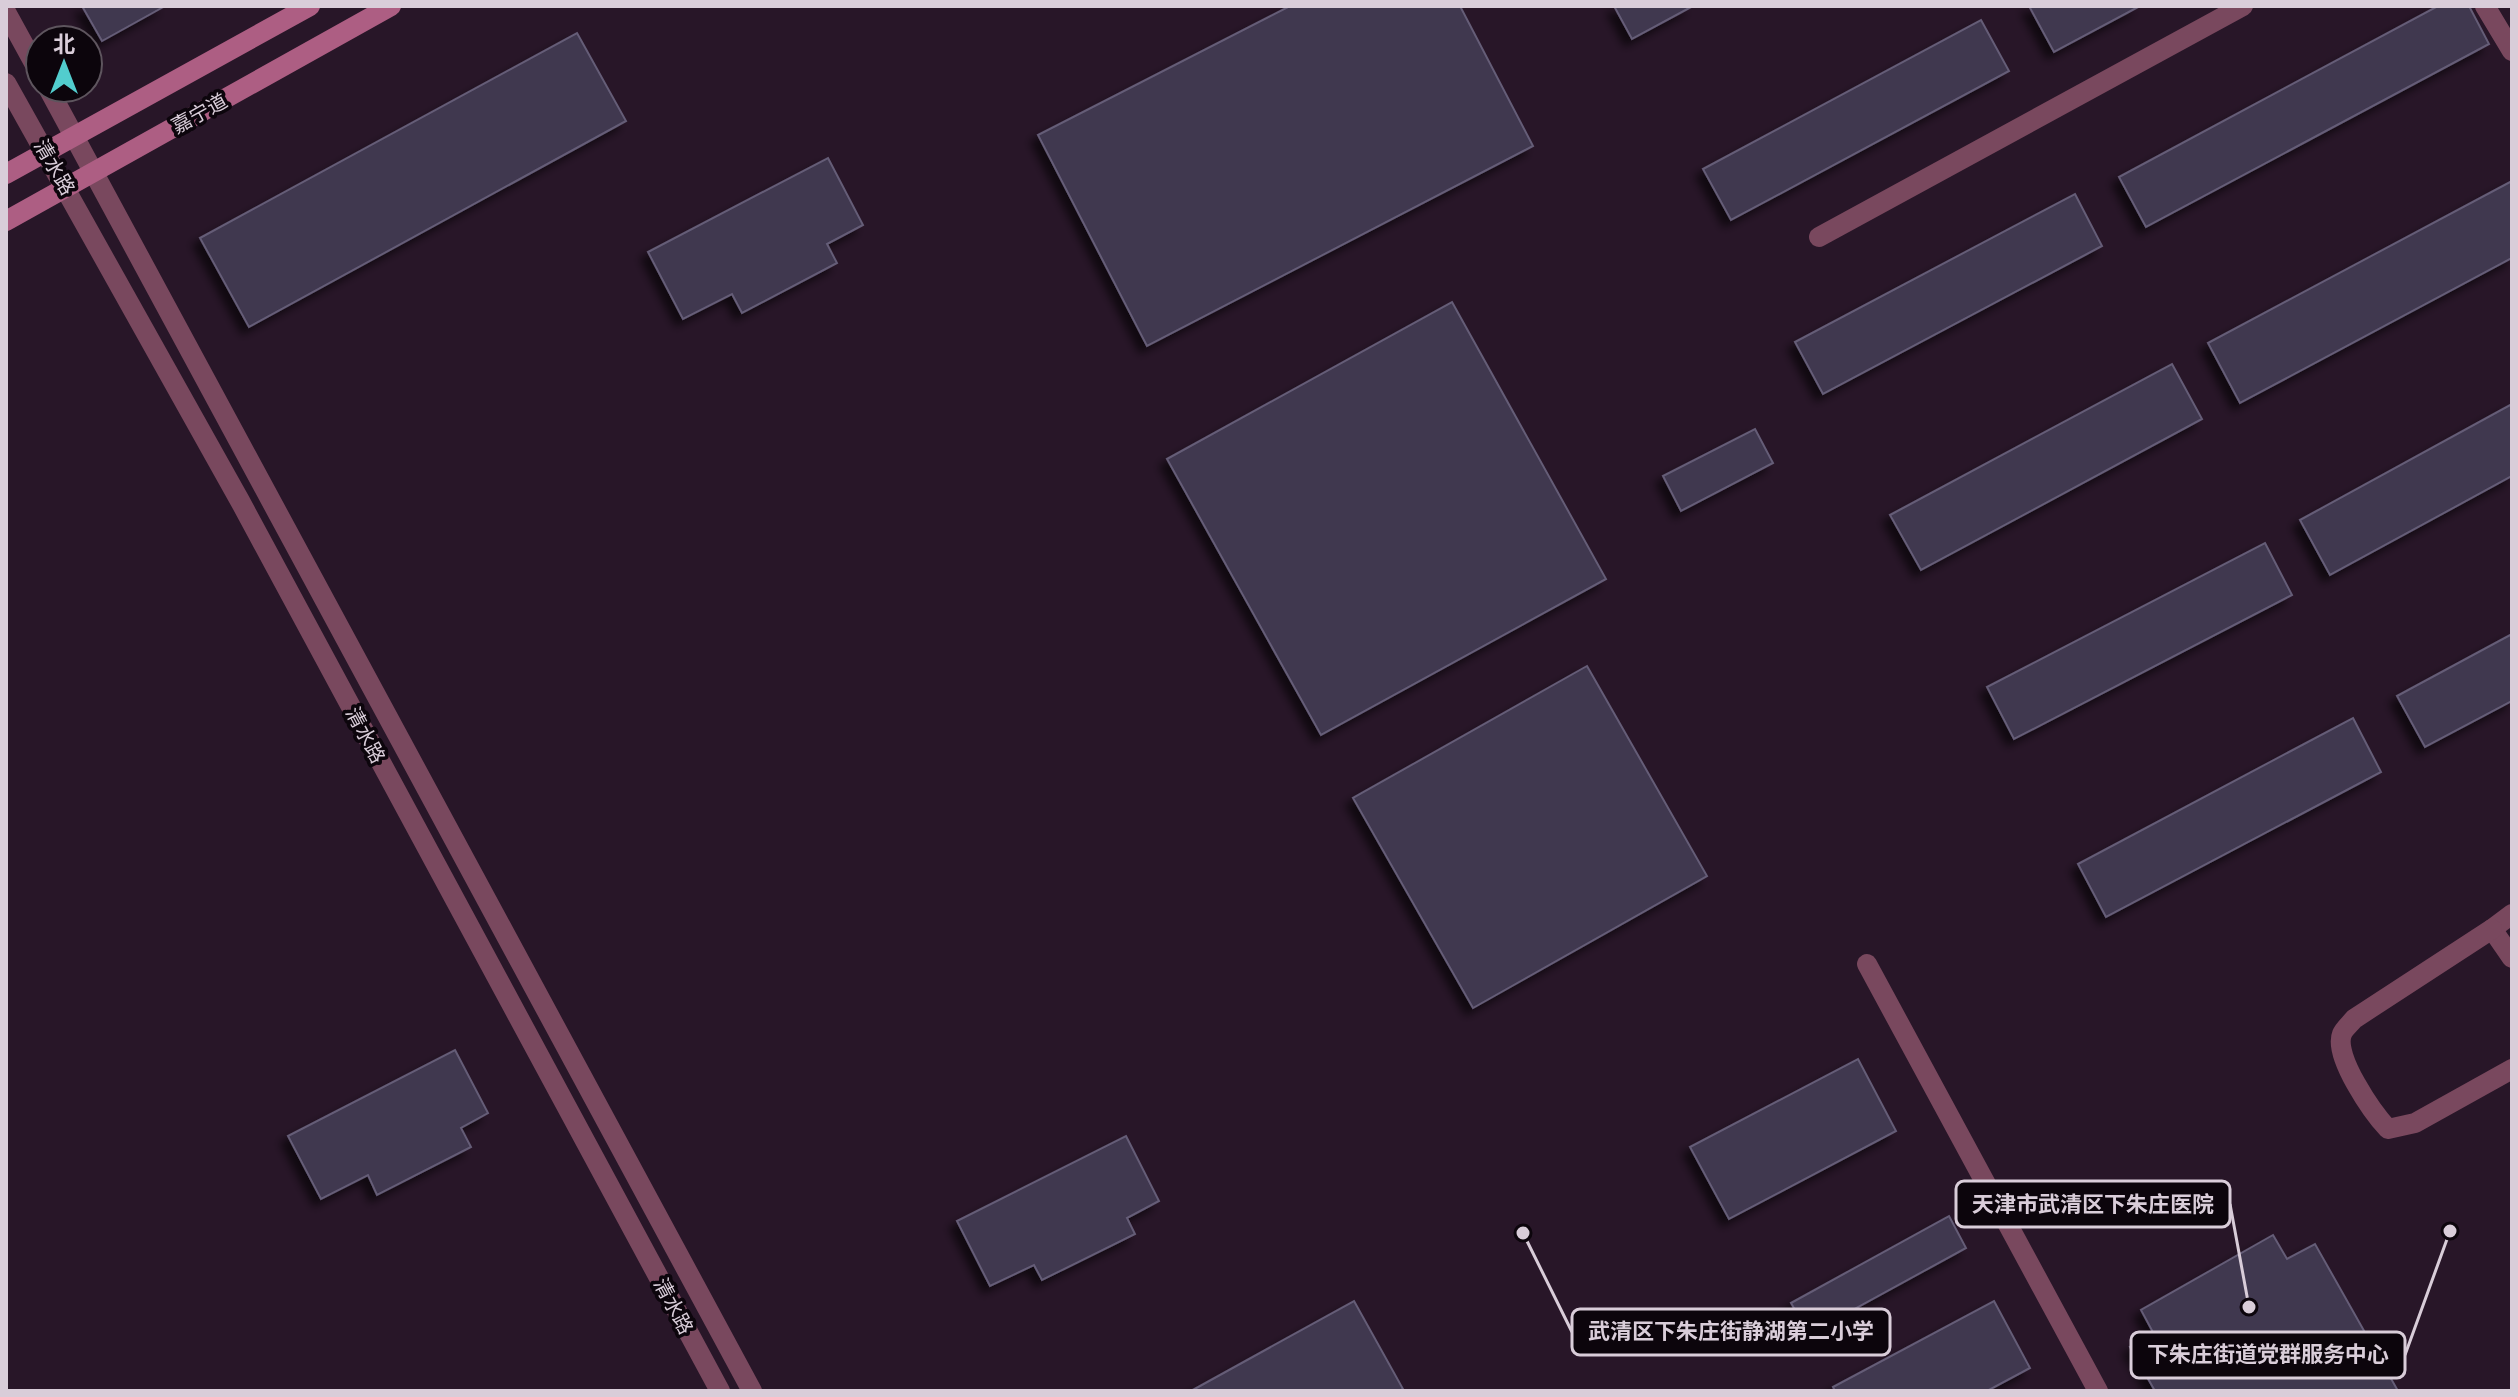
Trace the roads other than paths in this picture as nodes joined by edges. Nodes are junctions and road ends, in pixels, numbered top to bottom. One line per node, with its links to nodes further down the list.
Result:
1 (310, 6): 10 (main road, 嘉宁道)
2 (391, 6): 12 (main road, 嘉宁道)
3 (2243, 6): 16 (street)
4 (2485, 6): 7 (street)
5 (6, 12): 6 (street)
6 (24, 45)
7 (2512, 51)
8 (6, 83): 11 (street, 清水路)
9 (57, 104): 10 (street, 清水路)
10 (75, 136): 11 (main road, 嘉宁道); 12 (street, 清水路)
11 (47, 152): 13 (main road, 嘉宁道); 14 (street, 清水路)
12 (94, 171): 14 (main road, 嘉宁道); 23 (street, 清水路)
13 (6, 174)
14 (66, 187): 15 (main road, 嘉宁道); 22 (street, 清水路)
15 (6, 221)
16 (1819, 237)
17 (2512, 914): 18 (street)
18 (2492, 929): 19 (street); 21 (street)
19 (2512, 958)
20 (1867, 964): 24 (street)
21 (2512, 1069)
22 (720, 1391)
23 (752, 1391)
24 (2098, 1391)

